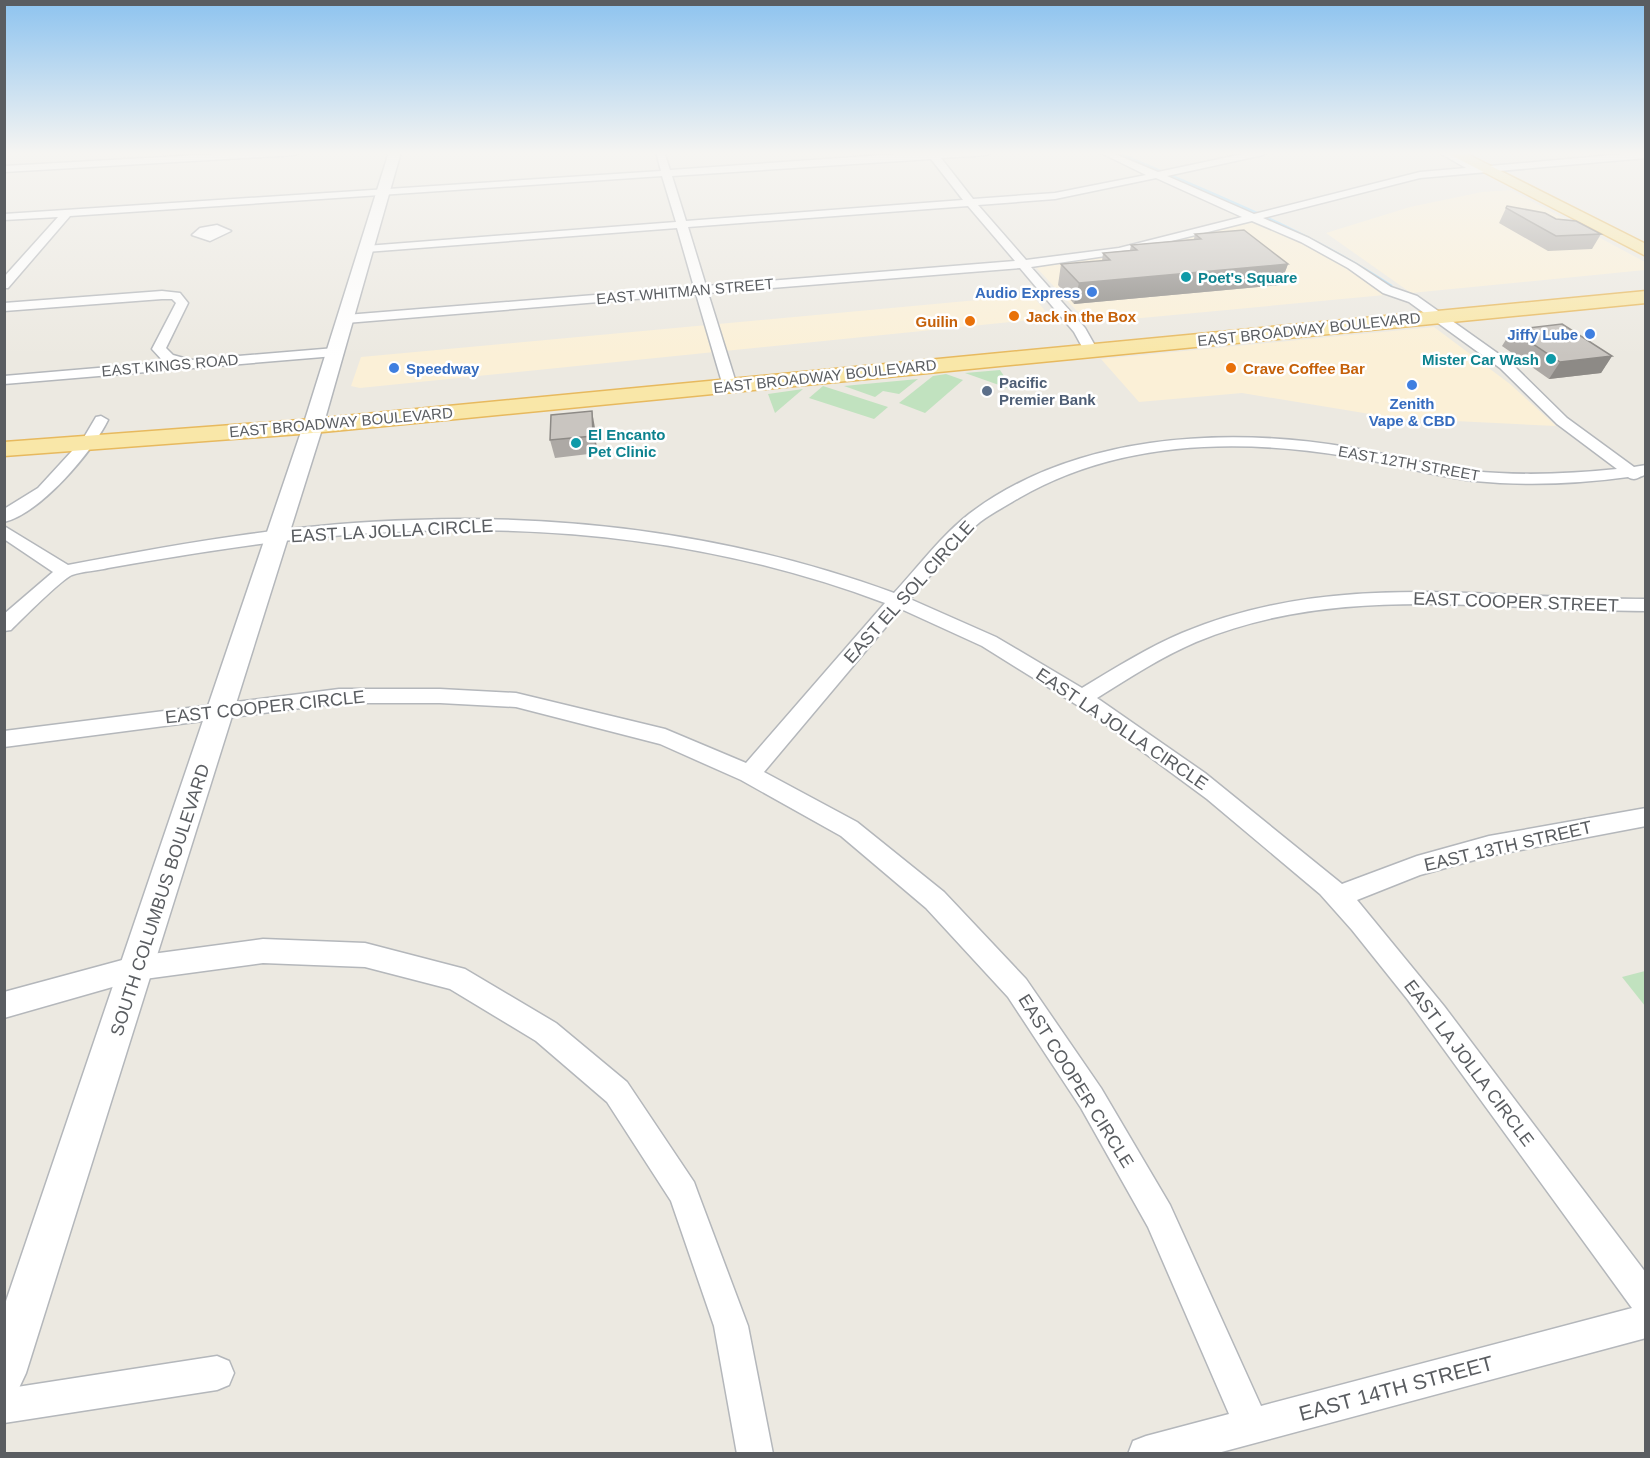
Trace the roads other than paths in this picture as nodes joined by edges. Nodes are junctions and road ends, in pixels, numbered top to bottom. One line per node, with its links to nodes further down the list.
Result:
1 (61, 220): 20 (street)
2 (221, 220): 13 (street)
3 (375, 220): 15 (street, SOUTH COLUMBUS BOULEVARD)
4 (681, 220): 12 (street)
5 (758, 220): 12 (street)
6 (986, 220): 18 (street)
7 (1241, 220): 18 (street, EAST WHITMAN STREET)
8 (1260, 220): 24 (street)
9 (1286, 220): 17 (street)
10 (1584, 220): 16 (main road)
11 (1607, 220): 14 (main road)
12 (683, 226): 15 (street); 21 (street)
13 (216, 228)
14 (1646, 240)
15 (366, 249): 27 (street, SOUTH COLUMBUS BOULEVARD)
16 (1646, 251)
17 (1364, 260)
18 (1025, 264): 21 (street, EAST WHITMAN STREET); 29 (street)
19 (1401, 283): 24 (street)
20 (4, 285)
21 (700, 290): 27 (street, EAST WHITMAN STREET); 38 (street)
22 (1448, 296): 24 (main road, EAST BROADWAY BOULEVARD)
23 (1646, 297): 26 (main road, EAST BROADWAY BOULEVARD)
24 (1413, 299): 26 (street); 30 (main road, EAST BROADWAY BOULEVARD)
25 (4, 307): 31 (street)
26 (1437, 317): 30 (main road, EAST BROADWAY BOULEVARD); 46 (street)
27 (346, 319): 33 (street, SOUTH COLUMBUS BOULEVARD)
28 (1102, 329): 29 (main road)
29 (1069, 332): 32 (street)
30 (1257, 334): 32 (main road, EAST BROADWAY BOULEVARD)
31 (160, 345): 34 (street); 37 (street)
32 (1091, 351): 38 (main road, EAST BROADWAY BOULEVARD)
33 (335, 352): 34 (street, EAST KINGS ROAD); 40 (street, SOUTH COLUMBUS BOULEVARD)
34 (193, 363): 37 (street, EAST KINGS ROAD)
35 (745, 363): 38 (main road, EAST BROADWAY BOULEVARD)
36 (701, 367): 38 (main road, EAST BROADWAY BOULEVARD)
37 (107, 370): 39 (street, EAST KINGS ROAD)
38 (726, 375): 40 (main road, EAST BROADWAY BOULEVARD)
39 (4, 380)
40 (317, 408): 43 (main road, EAST BROADWAY BOULEVARD); 50 (street, SOUTH COLUMBUS BOULEVARD)
41 (172, 415): 43 (main road, EAST BROADWAY BOULEVARD)
42 (4, 429): 43 (main road, EAST BROADWAY BOULEVARD)
43 (96, 430): 45 (main road, EAST BROADWAY BOULEVARD); 48 (street)
44 (1281, 443): 46 (street, EAST 12TH STREET); 52 (street, EAST EL SOL CIRCLE)
45 (4, 449)
46 (1638, 471): 47 (street)
47 (1646, 483)
48 (4, 517)
49 (4, 531): 51 (street)
50 (277, 538): 51 (street, EAST LA JOLLA CIRCLE); 52 (street, EAST LA JOLLA CIRCLE); 56 (street, SOUTH COLUMBUS BOULEVARD)
51 (65, 571): 54 (street)
52 (897, 602): 55 (street, EAST LA JOLLA CIRCLE); 58 (street, EAST EL SOL CIRCLE)
53 (1646, 605): 55 (street, EAST COOPER STREET)
54 (4, 625)
55 (1083, 698): 60 (street, EAST LA JOLLA CIRCLE)
56 (222, 710): 57 (street, EAST COOPER CIRCLE); 58 (street, EAST COOPER CIRCLE); 61 (street, SOUTH COLUMBUS BOULEVARD)
57 (4, 739)
58 (749, 774): 68 (street, EAST COOPER CIRCLE)
59 (1646, 817): 60 (street, EAST 13TH STREET)
60 (1339, 896): 63 (street, EAST LA JOLLA CIRCLE)
61 (137, 968): 62 (street); 66 (street, SOUTH COLUMBUS BOULEVARD); 69 (street)
62 (4, 1005)
63 (1646, 1300)
64 (1646, 1321): 68 (street, EAST 14TH STREET)
65 (217, 1372): 67 (street)
66 (4, 1373)
67 (4, 1406)
68 (1252, 1426): 70 (street, EAST 14TH STREET)
69 (755, 1454)
70 (1146, 1454)

